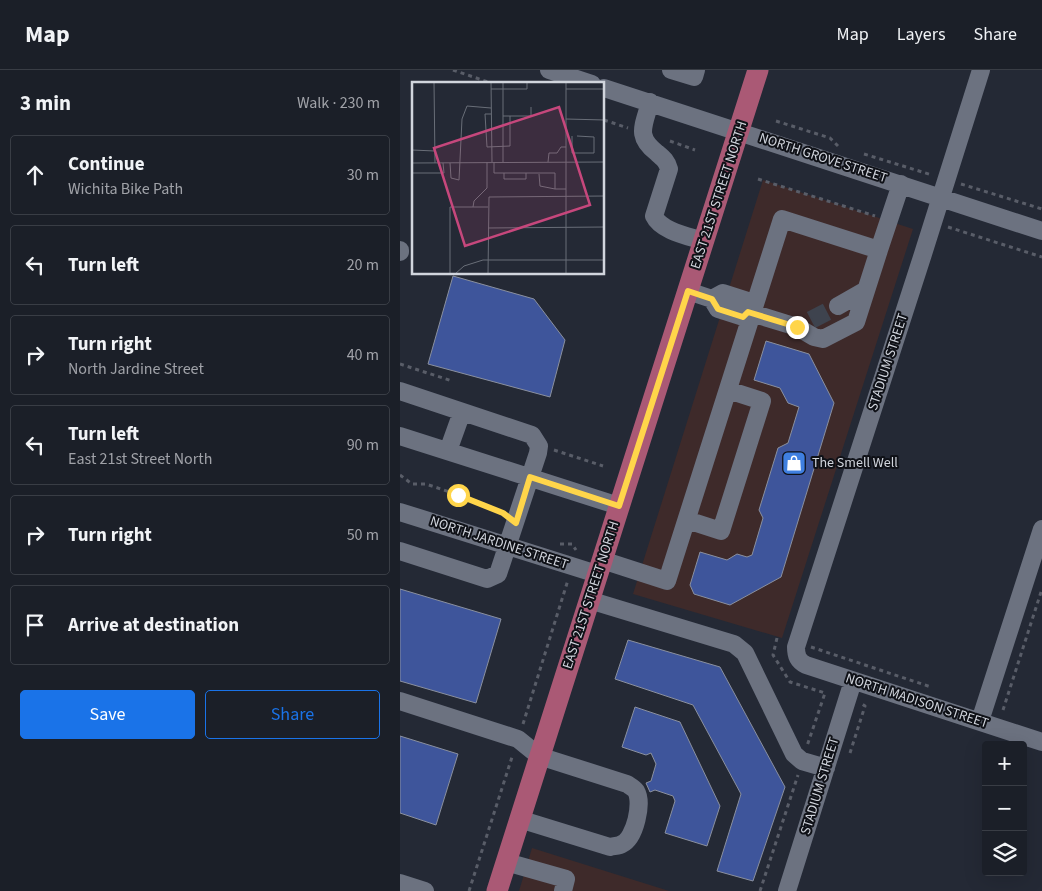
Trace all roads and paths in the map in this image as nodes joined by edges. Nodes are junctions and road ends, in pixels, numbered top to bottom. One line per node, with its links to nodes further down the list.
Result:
1 (452, 70): 8 (path)
2 (549, 70): 7 (street)
3 (671, 70): 4 (street)
4 (696, 70)
5 (758, 70): 12 (main road, EAST 21ST STREET NORTH)
6 (980, 70): 15 (street, STADIUM STREET)
7 (589, 79)
8 (488, 82)
9 (605, 88): 10 (street, NORTH GROVE STREET)
10 (650, 102): 12 (street, NORTH GROVE STREET); 20 (street)
11 (776, 121): 13 (path)
12 (739, 131): 16 (street, NORTH GROVE STREET); 20 (main road, EAST 21ST STREET NORTH)
13 (844, 148)
14 (860, 152): 15 (path)
15 (946, 179): 17 (street, STADIUM STREET); 18 (path)
16 (901, 184): 17 (street, NORTH GROVE STREET); 21 (street)
17 (941, 197): 19 (street, NORTH GROVE STREET); 49 (street, STADIUM STREET)
18 (1042, 209)
19 (1042, 231)
20 (703, 241): 23 (main road, EAST 21ST STREET NORTH)
21 (879, 250): 22 (street); 25 (street)
22 (866, 290): 24 (street); 25 (street)
23 (688, 291): 25 (street); 37 (main road, EAST 21ST STREET NORTH)
24 (838, 306)
25 (750, 313): 28 (street)
26 (400, 364): 27 (path)
27 (452, 381)
28 (728, 390): 39 (street); 39 (street)
29 (400, 391): 30 (street)
30 (462, 412): 33 (street); 36 (street)
31 (400, 436): 33 (street)
32 (551, 449): 34 (path)
33 (448, 451): 36 (street)
34 (604, 466)
35 (400, 475): 40 (path)
36 (530, 477): 37 (street); 40 (street)
37 (619, 506): 46 (main road, EAST 21ST STREET NORTH)
38 (400, 512): 43 (street, NORTH JARDINE STREET)
39 (687, 520): 46 (street, NORTH JARDINE STREET)
40 (516, 523): 43 (street)
41 (1042, 529): 53 (street)
42 (558, 544): 45 (path)
43 (508, 546): 44 (street); 45 (street, NORTH JARDINE STREET)
44 (400, 551)
45 (572, 567): 46 (street, NORTH JARDINE STREET); 57 (path)
46 (600, 567): 48 (main road, EAST 21ST STREET NORTH)
47 (1042, 589): 54 (path)
48 (589, 600): 59 (main road, EAST 21ST STREET NORTH); 60 (street)
49 (802, 650): 50 (street, NORTH MADISON STREET); 51 (path)
50 (853, 680): 56 (street, NORTH MADISON STREET); 60 (street, STADIUM STREET)
51 (939, 689)
52 (400, 701): 57 (street)
53 (985, 704): 54 (path); 56 (street)
54 (1003, 710): 55 (path)
55 (1011, 713)
56 (980, 721): 58 (street, NORTH MADISON STREET)
57 (518, 740): 59 (street); 66 (path)
58 (1042, 742)
59 (540, 756): 61 (main road, EAST 21ST STREET NORTH); 61 (street)
60 (826, 768): 68 (street, STADIUM STREET)
61 (519, 819): 62 (main road, EAST 21ST STREET NORTH)
62 (506, 862): 65 (street); 67 (main road, EAST 21ST STREET NORTH)
63 (400, 883): 64 (street)
64 (420, 890)
65 (568, 890)
66 (469, 891)
67 (497, 891)
68 (787, 891)

